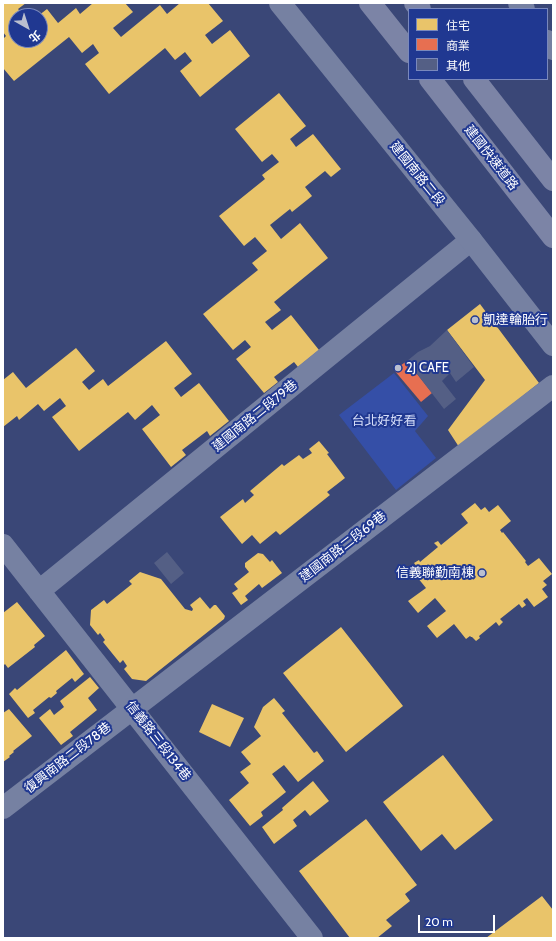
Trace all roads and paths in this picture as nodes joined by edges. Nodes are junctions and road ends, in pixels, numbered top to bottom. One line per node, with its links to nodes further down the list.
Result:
1 (280, 3): 8 (street, 建國南路二段)
2 (370, 3): 3 (highway)
3 (408, 51)
4 (431, 80): 7 (highway, 建國快速道路)
5 (475, 80): 6 (highway)
6 (553, 180)
7 (553, 237)
8 (471, 240): 9 (street, 建國南路二段); 12 (street, 建國南路二段79巷)
9 (553, 346)
10 (553, 386): 13 (street, 建國南路二段69巷)
11 (3, 545): 12 (street, 信義路三段134巷)
12 (39, 591): 13 (street, 信義路三段134巷)
13 (132, 709): 14 (street, 復興南路二段78巷); 15 (street, 信義路三段134巷)
14 (3, 808)
15 (312, 938)

